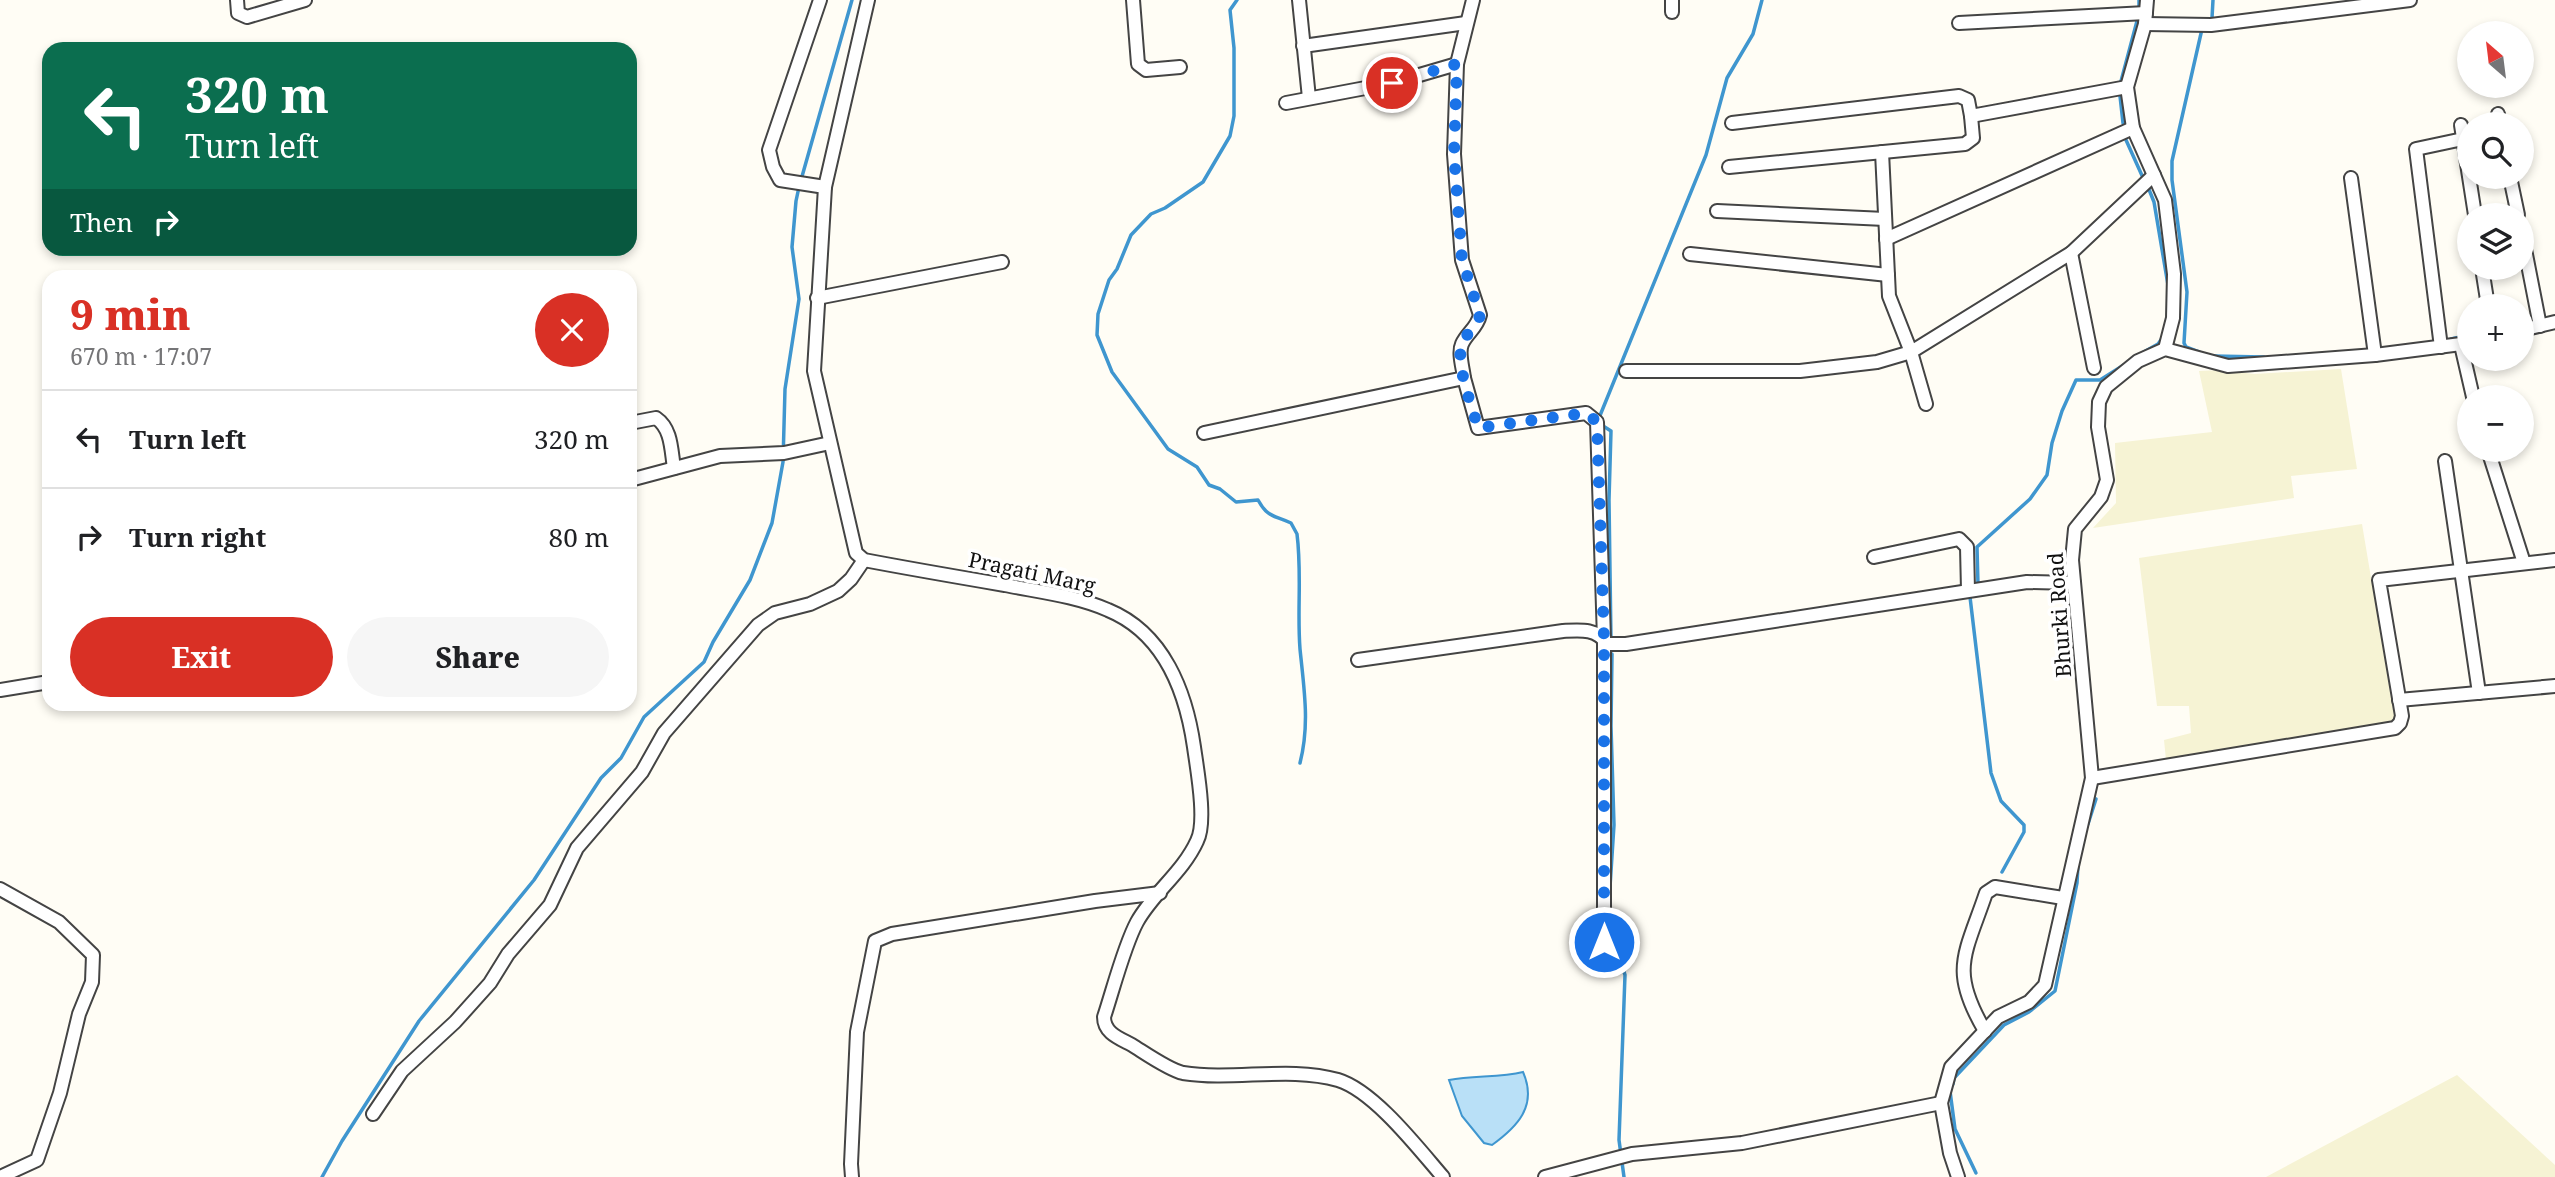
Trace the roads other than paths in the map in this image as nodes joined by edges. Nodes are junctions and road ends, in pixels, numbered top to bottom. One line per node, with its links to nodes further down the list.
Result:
1 (237, 0): 2 (street)
2 (305, 0)
3 (820, 0): 25 (street)
4 (868, 0): 25 (street)
5 (1133, 0): 14 (street)
6 (1299, 0): 12 (street)
7 (1473, 0): 10 (street)
8 (2410, 0): 9 (street)
9 (2146, 12): 11 (street); 15 (street)
10 (1466, 23): 12 (street); 13 (street)
11 (1959, 23)
12 (1303, 46): 16 (street)
13 (1457, 64): 16 (street); 46 (street)
14 (1180, 67)
15 (2127, 87): 18 (street); 20 (street)
16 (1309, 99): 17 (street)
17 (1286, 103)
18 (1971, 116): 19 (street); 21 (street)
19 (1732, 123)
20 (2133, 128): 23 (street); 29 (street)
21 (1882, 152): 22 (street); 28 (street)
22 (1729, 167)
23 (2154, 175): 30 (street); 41 (street)
24 (2351, 178): 43 (street)
25 (825, 187): 35 (street)
26 (2473, 203): 40 (street)
27 (1717, 211): 28 (street)
28 (1885, 219): 29 (street)
29 (1886, 239): 33 (street)
30 (2071, 253): 42 (street); 44 (street)
31 (1690, 254): 33 (street)
32 (1002, 262): 35 (street)
33 (1888, 275): 42 (street)
34 (2531, 280): 37 (street)
35 (817, 298): 50 (street)
36 (2555, 322): 37 (street)
37 (2540, 326): 38 (street)
38 (2534, 328)
39 (2457, 345): 40 (street)
40 (2441, 347): 43 (street)
41 (2165, 349): 43 (street); 60 (street, Bhurki Road)
42 (1911, 352): 45 (street); 47 (street)
43 (2375, 355)
44 (2094, 368)
45 (1626, 371)
46 (1464, 378): 49 (street); 62 (street)
47 (1926, 404)
48 (637, 422): 53 (street)
49 (1203, 433)
50 (830, 443): 53 (street); 57 (street)
51 (2445, 461): 59 (street)
52 (2492, 462): 58 (street)
53 (674, 468): 54 (street)
54 (637, 478)
55 (1874, 557): 61 (street)
56 (2555, 560): 58 (street)
57 (864, 561): 71 (street, Pragati Marg); 76 (street)
58 (2524, 563): 59 (street)
59 (2461, 570): 67 (street); 68 (street)
60 (2074, 583): 61 (street); 69 (street, Bhurki Road)
61 (1968, 590): 62 (street)
62 (1604, 639): 63 (street); 73 (street)
63 (1358, 660)
64 (42, 682): 66 (street)
65 (2555, 686): 67 (street)
66 (0, 690)
67 (2479, 693): 68 (street)
68 (2399, 700): 69 (street)
69 (2092, 778): 72 (street, Bhurki Road)
70 (0, 889): 77 (street)
71 (1160, 893): 78 (street); 79 (street, Pragati Marg)
72 (2063, 898): 74 (street, Bhurki Road); 74 (street)
73 (1604, 942)
74 (1985, 1031): 75 (street, Bhurki Road)
75 (1941, 1103): 80 (street); 81 (street, Bhurki Road)
76 (373, 1114)
77 (0, 1177)
78 (852, 1177)
79 (1443, 1177)
80 (1545, 1177)
81 (1958, 1177)

